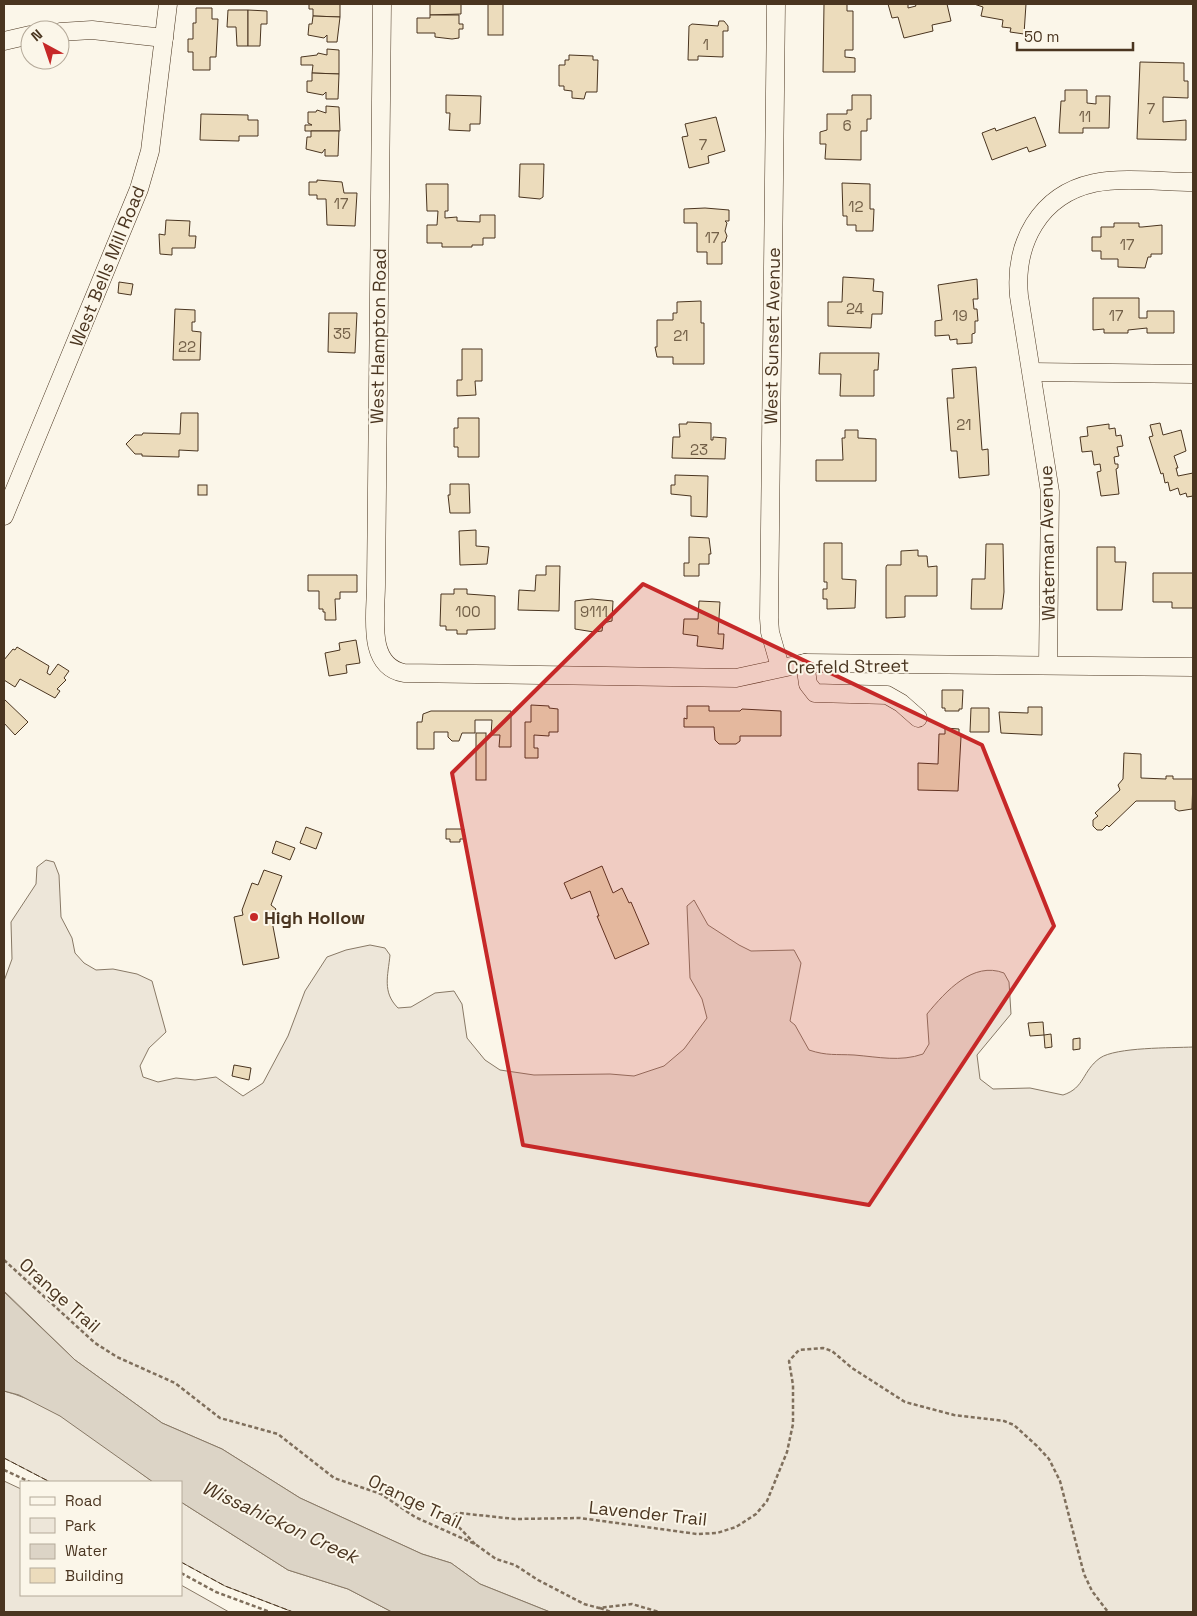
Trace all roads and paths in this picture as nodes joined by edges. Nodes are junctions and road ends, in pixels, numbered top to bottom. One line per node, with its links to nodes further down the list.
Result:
1 (168, 4): 6 (street, West Bells Mill Road)
2 (382, 4): 14 (street, West Hampton Road)
3 (776, 4): 15 (street, West Sunset Avenue)
4 (70, 31): 6 (street)
5 (20, 37): 7 (street)
6 (164, 38): 11 (street, West Bells Mill Road)
7 (4, 40)
8 (1193, 182): 9 (street, Waterman Avenue)
9 (1032, 372): 10 (street); 13 (street, Waterman Avenue)
10 (1193, 374)
11 (4, 516)
12 (805, 663): 13 (street, Crefeld Street); 15 (street, Crefeld Street); 17 (street)
13 (1048, 665): 16 (street, Crefeld Street)
14 (386, 666): 15 (street, Crefeld Street)
15 (780, 667)
16 (1193, 667)
17 (918, 718)
18 (4, 1260): 21 (path, Orange Trail)
19 (4, 1470): 20 (path)
20 (28, 1481)
21 (475, 1544): 23 (path, Orange Trail); 27 (path, Lavender Trail)
22 (182, 1574): 24 (path)
23 (598, 1608): 25 (path); 26 (path, Orange Trail)
24 (270, 1612)
25 (611, 1612)
26 (659, 1612)
27 (1108, 1612)

